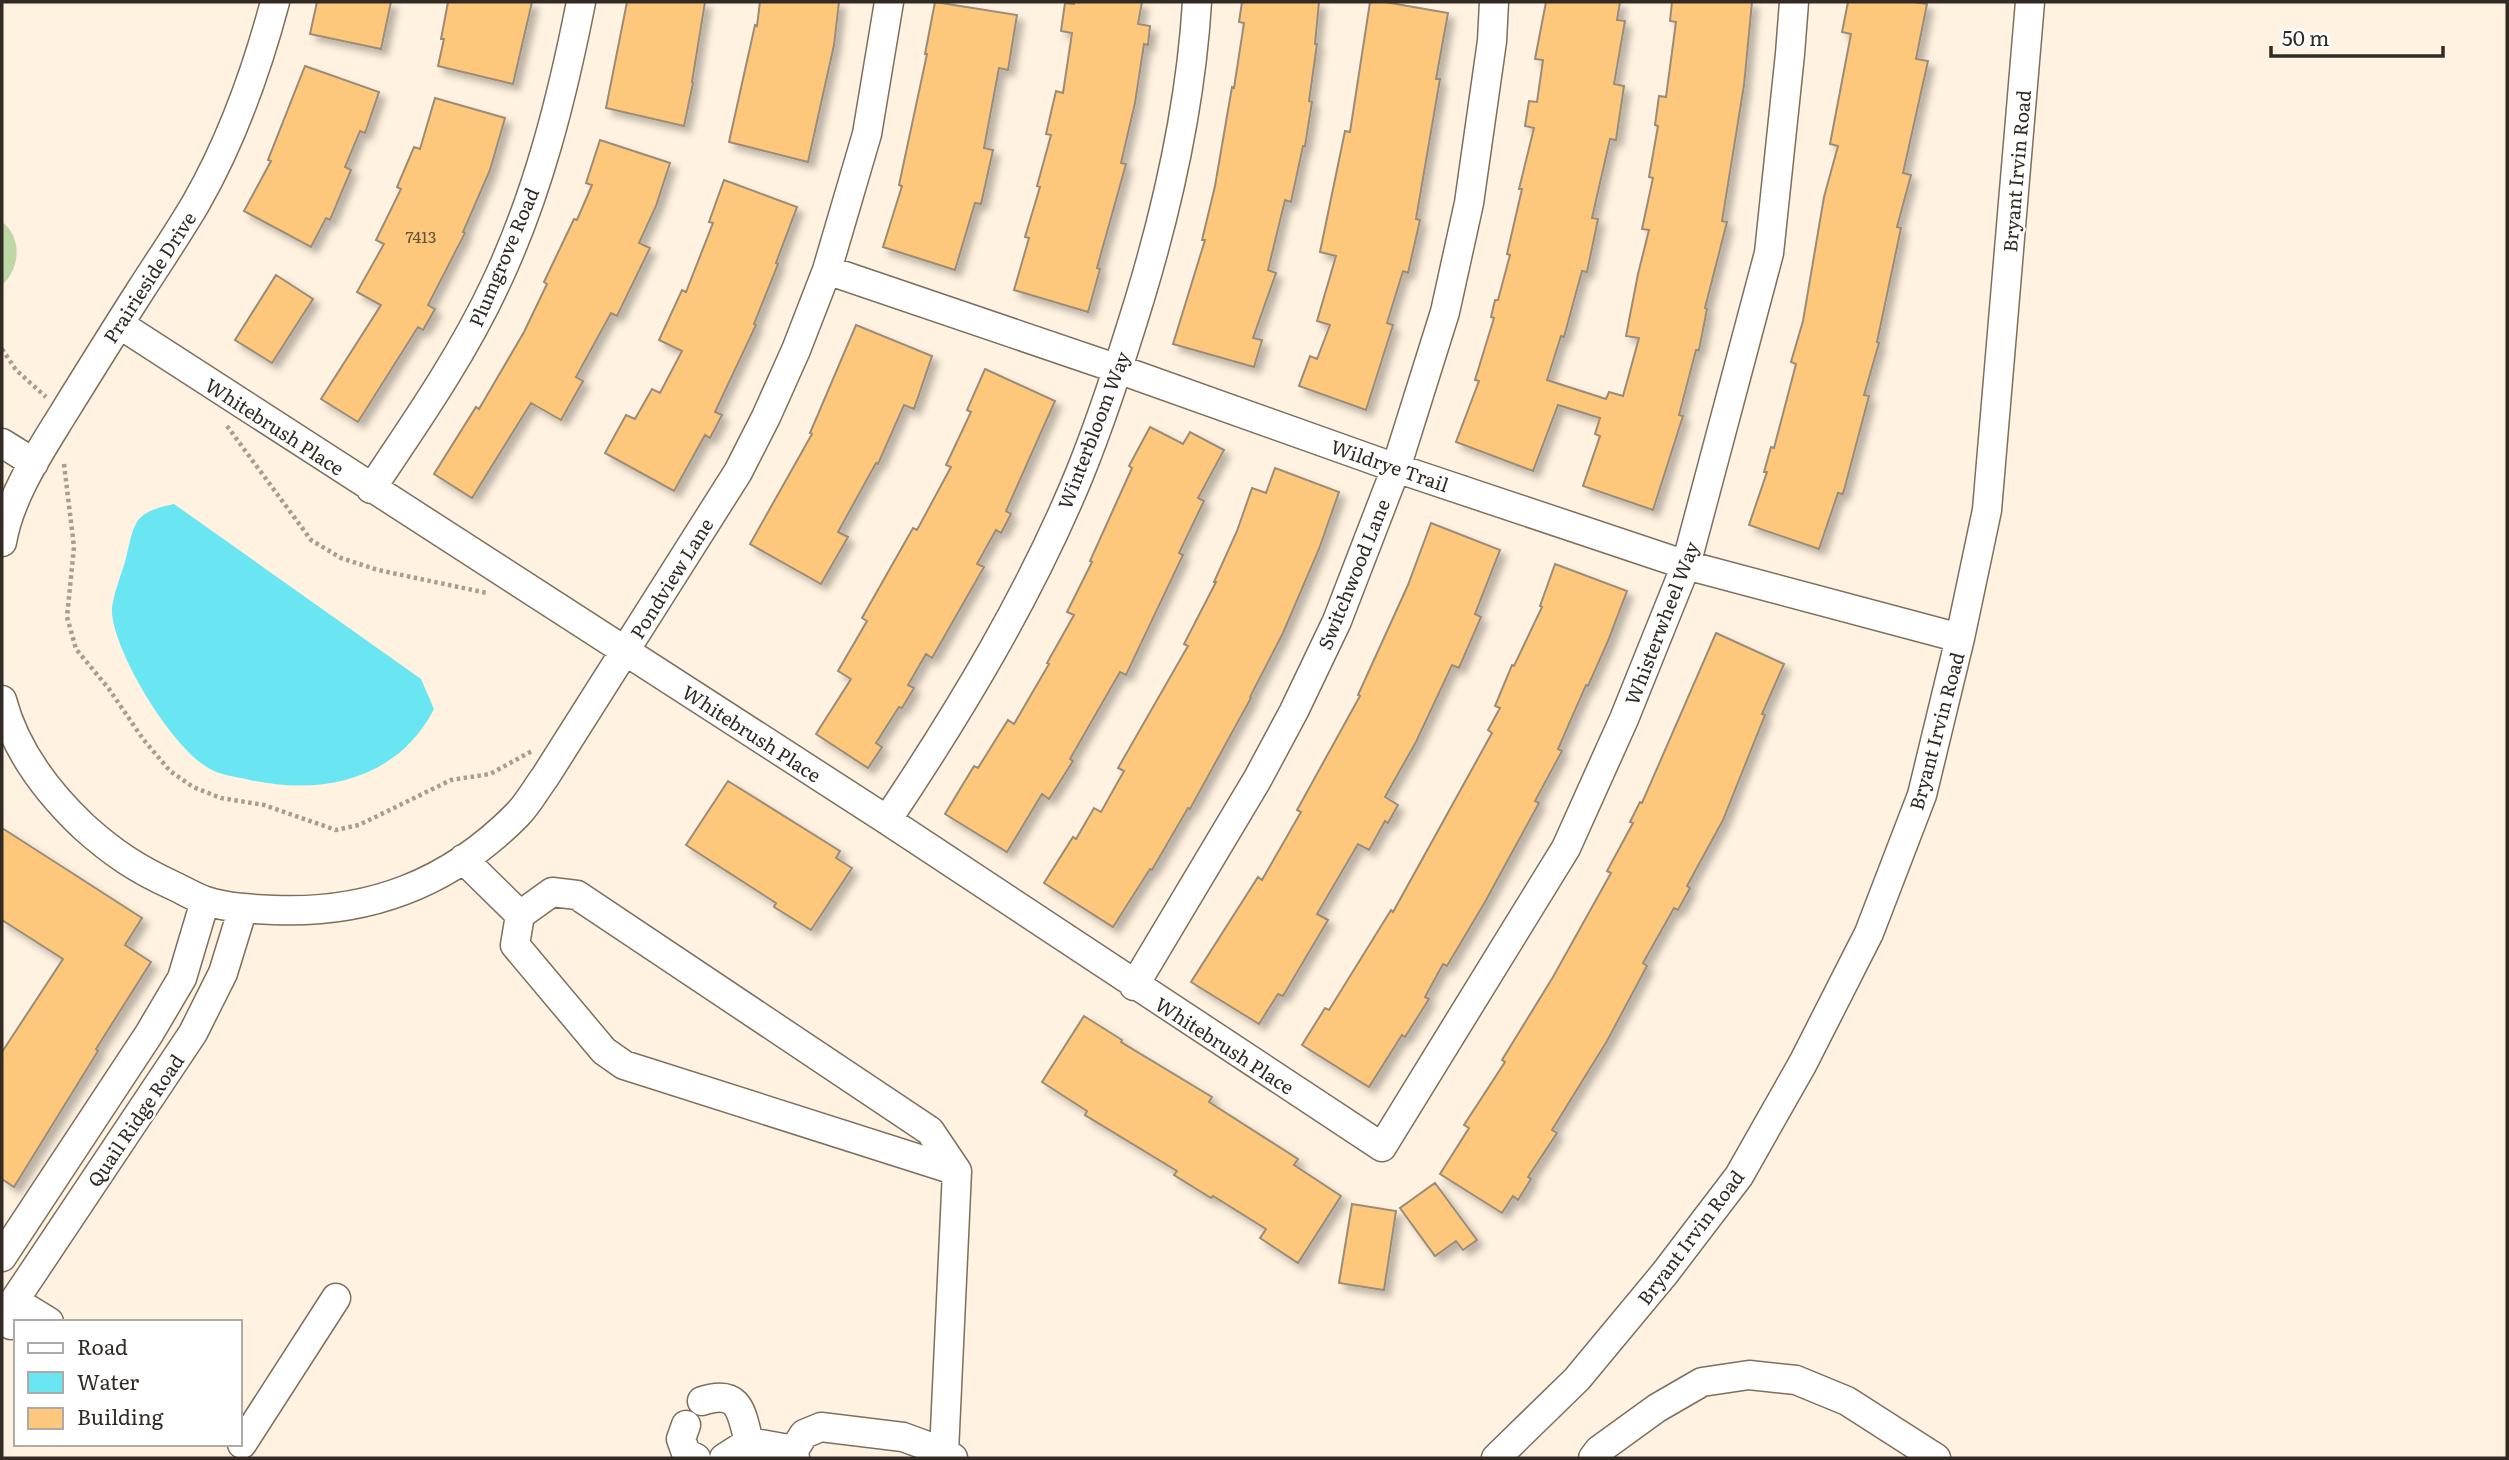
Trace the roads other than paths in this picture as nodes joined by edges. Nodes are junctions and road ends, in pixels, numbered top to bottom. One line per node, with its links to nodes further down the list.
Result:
1 (275, 2): 9 (street, Prairieside Drive)
2 (581, 2): 14 (street, Plumgrove Road)
3 (889, 2): 8 (street, Pondview Lane)
4 (1197, 2): 10 (street, Winterbloom Way)
5 (1494, 2): 12 (street, Switchwood Lane)
6 (1794, 2): 16 (street, Whisterwheel Way)
7 (2030, 2): 17 (street, Bryant Irvin Road)
8 (827, 270): 10 (street, Wildrye Trail); 18 (street, Pondview Lane)
9 (119, 324): 13 (street, Prairieside Drive); 14 (street, Whitebrush Place)
10 (1118, 369): 12 (street, Wildrye Trail); 20 (street, Winterbloom Way)
11 (2, 443): 13 (street)
12 (1396, 468): 16 (street, Wildrye Trail); 25 (street, Switchwood Lane)
13 (46, 469): 15 (street, Prairieside Drive)
14 (371, 489): 18 (street, Whitebrush Place)
15 (2, 542)
16 (1686, 565): 17 (street, Wildrye Trail); 26 (street, Whisterwheel Way)
17 (1961, 638): 41 (street, Bryant Irvin Road)
18 (625, 651): 20 (street, Whitebrush Place); 21 (street, Pondview Lane)
19 (2, 700): 22 (street)
20 (887, 820): 25 (street, Whitebrush Place)
21 (463, 859): 23 (street, Pondview Lane); 24 (street)
22 (205, 901): 23 (street, Pondview Lane); 28 (street, Quail Ridge Road)
23 (243, 908): 32 (street, Quail Ridge Road)
24 (520, 915): 27 (street); 27 (street)
25 (1134, 986): 26 (street, Whitebrush Place)
26 (1382, 1147)
27 (957, 1171): 38 (street)
28 (2, 1257)
29 (336, 1298): 36 (street)
30 (15, 1320): 31 (street)
31 (46, 1320)
32 (8, 1326)
33 (702, 1401): 35 (street)
34 (686, 1425): 39 (street)
35 (749, 1442): 37 (street); 40 (street)
36 (243, 1449)
37 (794, 1454): 38 (street)
38 (948, 1455)
39 (696, 1458)
40 (724, 1458)
41 (1496, 1458)
42 (1593, 1458): 43 (street)
43 (1936, 1458)

